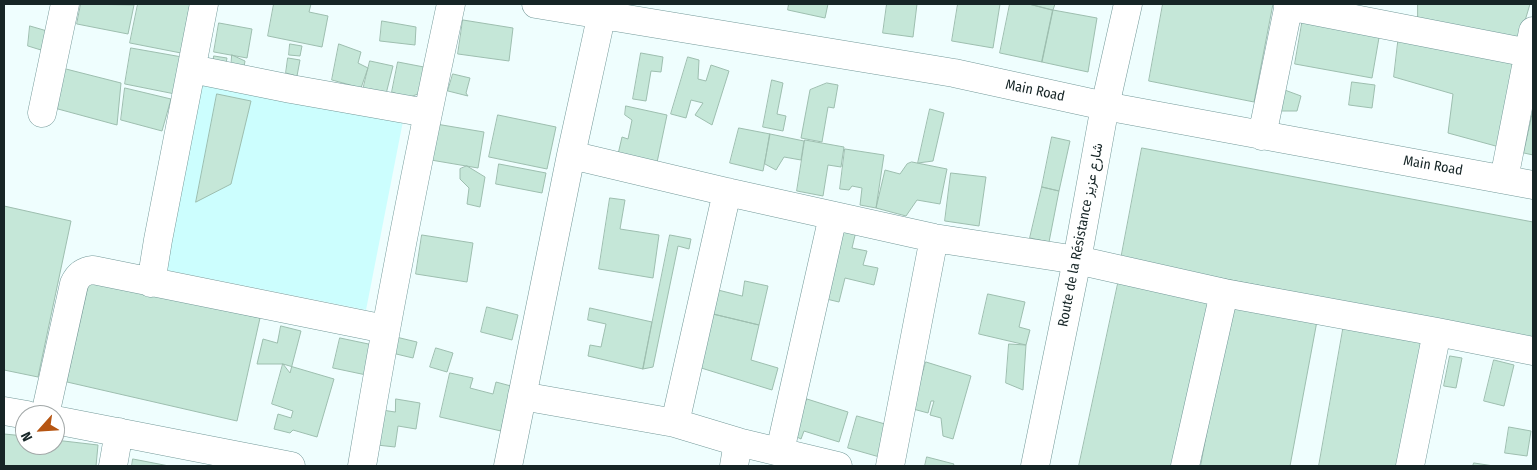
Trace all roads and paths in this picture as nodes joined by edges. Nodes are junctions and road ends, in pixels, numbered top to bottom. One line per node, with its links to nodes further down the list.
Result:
1 (65, 4): 11 (street)
2 (204, 4): 9 (street)
3 (451, 4): 12 (street)
4 (536, 4): 7 (street, Main Road)
5 (1128, 4): 10 (street, Route de la Résistance شارع عزيز)
6 (1288, 5): 8 (street); 13 (street)
7 (603, 9): 10 (street, Main Road); 14 (street)
8 (1531, 42): 15 (street)
9 (192, 69): 12 (street); 21 (street)
10 (1105, 106): 13 (street, Main Road); 20 (street, Route de la Résistance شارع عزيز)
11 (42, 112)
12 (427, 113): 23 (street)
13 (1262, 136): 15 (street, Main Road)
14 (571, 155): 17 (street); 26 (street)
15 (1504, 179): 16 (street, Main Road)
16 (1533, 185)
17 (727, 192): 18 (street); 29 (street)
18 (833, 216): 19 (street); 31 (street)
19 (934, 238): 20 (street); 38 (street)
20 (1077, 260): 22 (street); 39 (street, Route de la Résistance شارع عزيز)
21 (152, 283): 23 (street); 27 (street)
22 (1224, 293): 24 (street); 40 (street)
23 (385, 329): 35 (street)
24 (1437, 332): 25 (street); 41 (street)
25 (1533, 351)
26 (522, 396): 29 (street); 36 (street)
27 (47, 405)
28 (65, 422): 30 (street)
29 (675, 424): 32 (street)
30 (119, 432): 33 (street); 34 (street)
31 (780, 452): 32 (street); 37 (street)
32 (736, 454)
33 (113, 466)
34 (291, 466)
35 (362, 466)
36 (508, 466)
37 (838, 466)
38 (890, 466)
39 (1035, 466)
40 (1185, 466)
41 (1410, 466)

